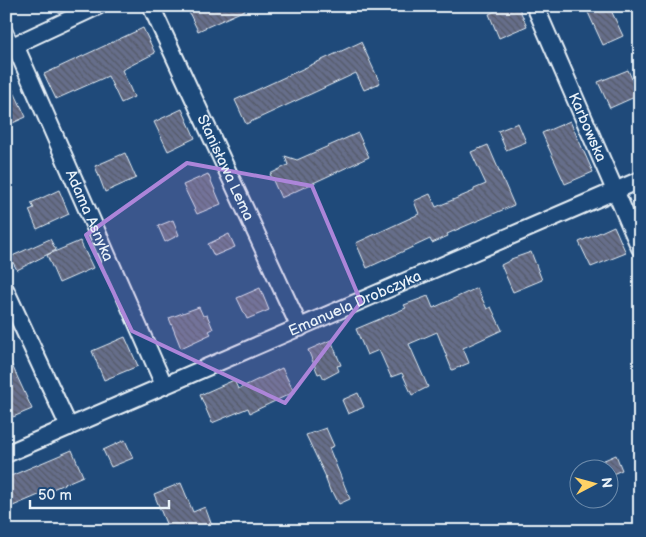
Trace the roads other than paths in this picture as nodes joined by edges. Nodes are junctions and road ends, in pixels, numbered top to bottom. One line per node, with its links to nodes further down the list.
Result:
1 (98, 6): 5 (street)
2 (151, 6): 10 (street, Stanisława Lema)
3 (535, 6): 7 (street, Karbowska)
4 (6, 26): 5 (lane)
5 (10, 47): 11 (street, Adama Asnyka)
6 (640, 180): 7 (street, Emanuela Drobczyka)
7 (616, 190): 8 (street, Karbowska); 10 (street, Emanuela Drobczyka)
8 (640, 248)
9 (6, 291): 12 (street)
10 (300, 328): 11 (street, Emanuela Drobczyka)
11 (164, 385): 12 (street, Emanuela Drobczyka)
12 (69, 427): 13 (street, Emanuela Drobczyka)
13 (6, 454)

